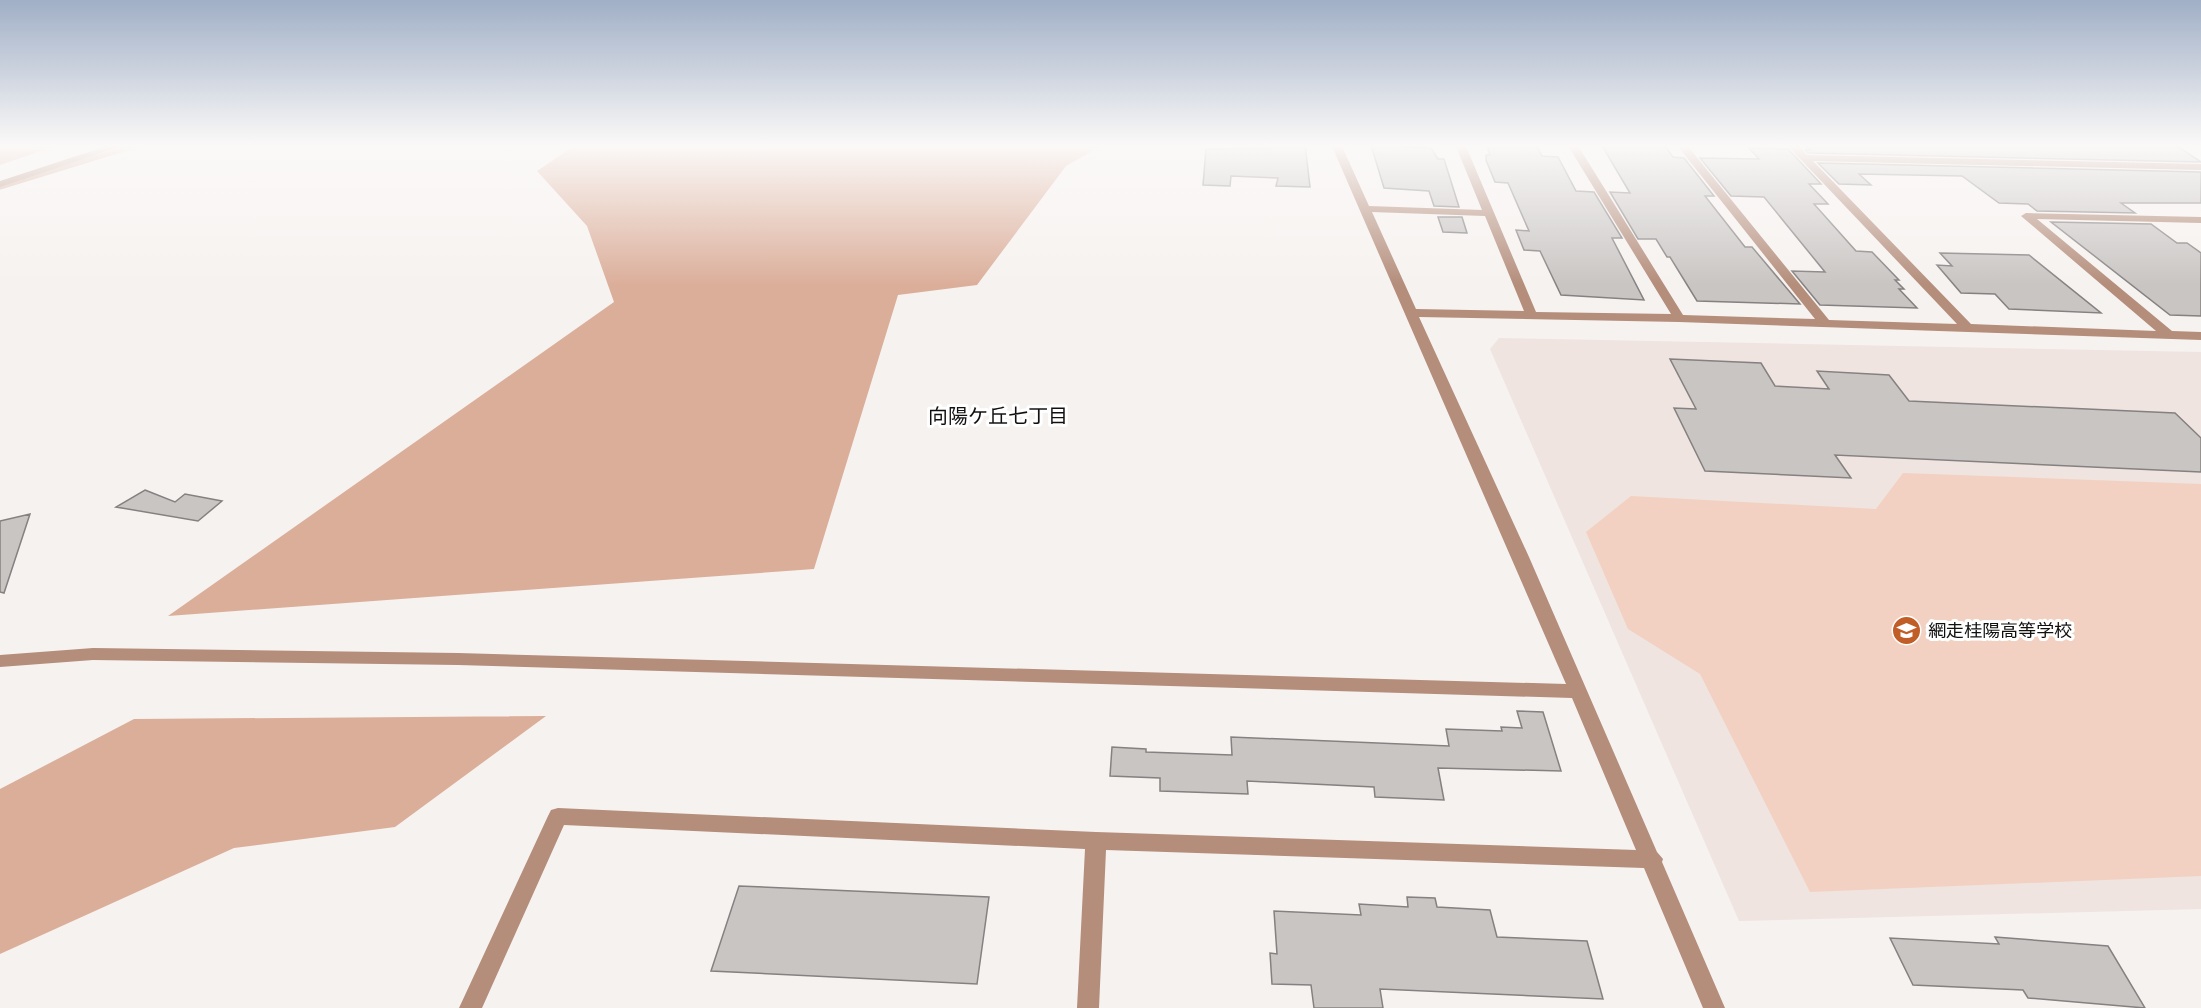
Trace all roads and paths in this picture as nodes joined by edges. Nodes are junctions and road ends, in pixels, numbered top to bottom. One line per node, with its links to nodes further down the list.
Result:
1 (1358, 191): 6 (street)
2 (1480, 191): 7 (street)
3 (1601, 191): 11 (street)
4 (1719, 191): 12 (street)
5 (1836, 191): 13 (street)
6 (1366, 209): 7 (street); 9 (street)
7 (1489, 213): 10 (street)
8 (2198, 222): 14 (street)
9 (1411, 313): 10 (street); 17 (street)
10 (1531, 314): 11 (street)
11 (1679, 318): 12 (street)
12 (1825, 323): 13 (street)
13 (1969, 329): 14 (street)
14 (2169, 335): 15 (street)
15 (2201, 336)
16 (0, 661): 17 (street)
17 (1578, 691): 19 (street)
18 (1096, 841): 19 (street); 20 (street); 21 (street)
19 (1653, 860): 22 (street)
20 (470, 1008)
21 (1088, 1008)
22 (1714, 1008)

